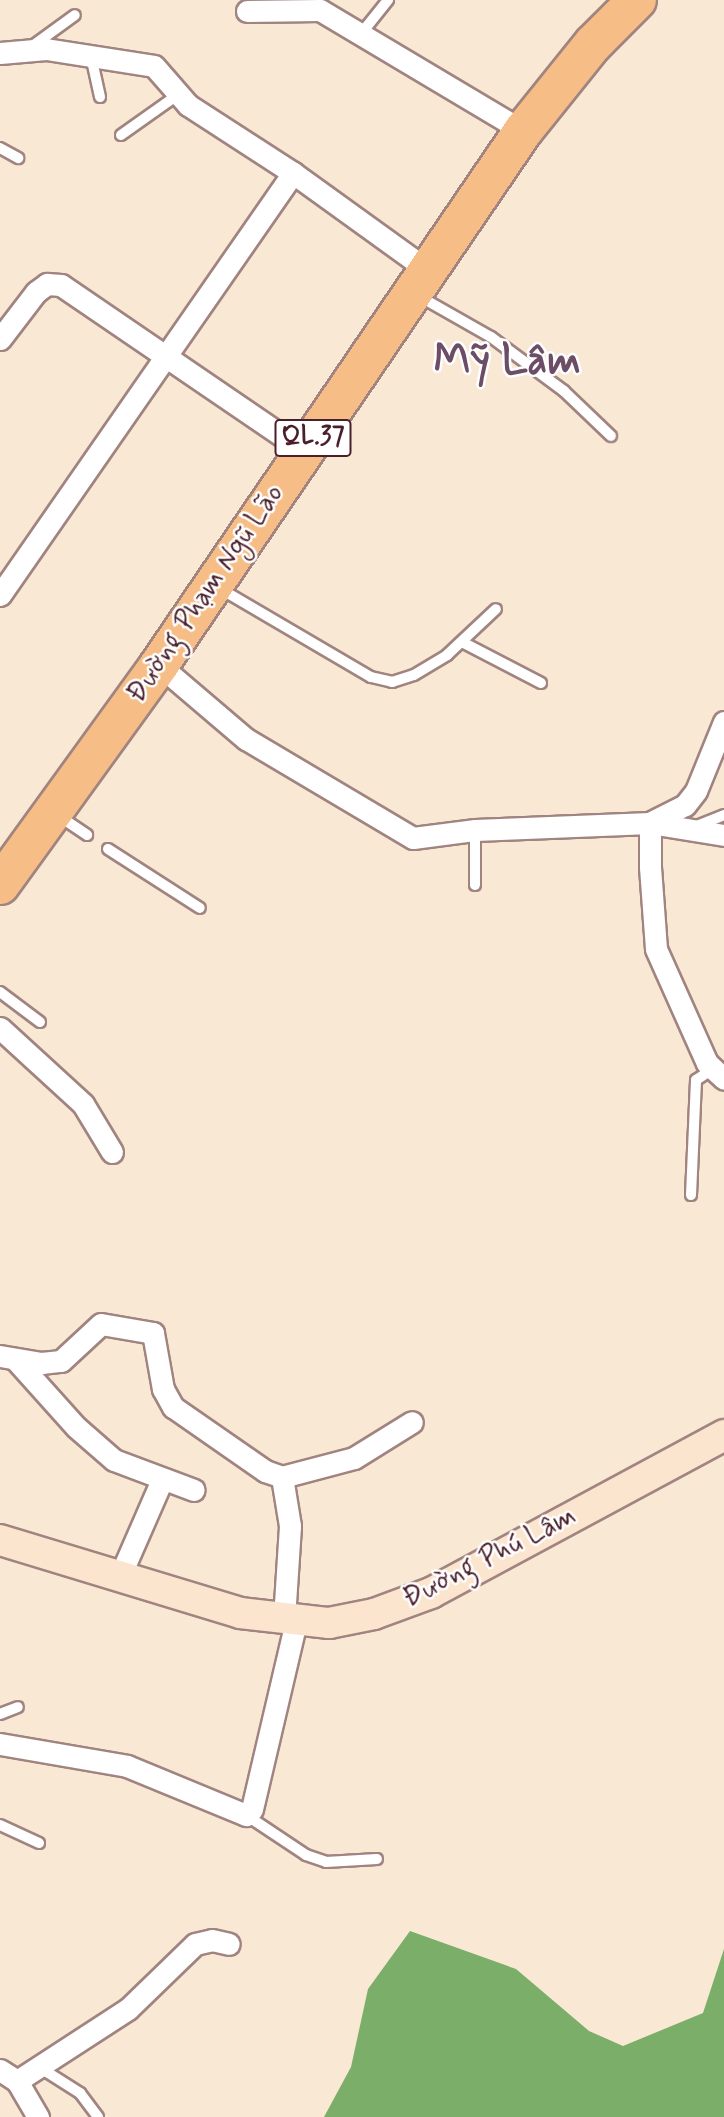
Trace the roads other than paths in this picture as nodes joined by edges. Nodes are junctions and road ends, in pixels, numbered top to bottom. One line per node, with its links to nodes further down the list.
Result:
1 (388, 0): 5 (lane)
2 (637, 0): 11 (highway, Đường Phạm Ngũ Lão / QL.37)
3 (247, 11): 5 (street)
4 (75, 15): 6 (lane)
5 (360, 35): 11 (street)
6 (29, 48): 7 (street); 8 (street)
7 (0, 53)
8 (91, 56): 9 (street); 10 (lane)
9 (179, 94): 12 (lane); 15 (street)
10 (100, 97)
11 (523, 131): 16 (highway, Đường Phạm Ngũ Lão / QL.37)
12 (121, 135)
13 (0, 148): 14 (lane)
14 (18, 158)
15 (293, 173): 16 (street); 18 (street)
16 (419, 281): 19 (lane); 20 (highway, Đường Phạm Ngũ Lão / QL.37)
17 (0, 339): 18 (street)
18 (163, 357): 20 (street); 22 (street)
19 (611, 436)
20 (304, 451): 21 (highway, Đường Phạm Ngũ Lão / QL.37)
21 (212, 584): 24 (lane); 25 (highway, Đường Phạm Ngũ Lão / QL.37)
22 (0, 595)
23 (496, 609): 24 (lane)
24 (462, 642): 26 (lane)
25 (159, 665): 28 (highway, Đường Phạm Ngũ Lão / QL.37); 31 (street)
26 (541, 683)
27 (724, 722): 30 (street)
28 (51, 810): 33 (lane); 36 (highway, Đường Phạm Ngũ Lão / QL.37)
29 (724, 814): 32 (lane)
30 (650, 823): 31 (street); 32 (street); 42 (street)
31 (475, 830): 37 (lane)
32 (688, 830): 34 (street)
33 (87, 835)
34 (724, 835)
35 (108, 849): 38 (lane)
36 (0, 885)
37 (475, 886)
38 (200, 908)
39 (0, 992): 40 (lane)
40 (40, 1022)
41 (0, 1028): 43 (street)
42 (718, 1074): 44 (lane)
43 (112, 1152)
44 (691, 1195)
45 (6, 1357): 48 (street); 49 (street)
46 (412, 1422): 48 (street)
47 (724, 1435): 53 (main road, Đường Phú Lâm)
48 (282, 1477): 53 (street)
49 (161, 1482): 50 (street); 52 (street)
50 (194, 1490)
51 (0, 1540): 52 (main road, Đường Phú Lâm)
52 (120, 1576): 53 (main road, Đường Phú Lâm)
53 (290, 1621): 57 (street)
54 (18, 1707): 55 (lane)
55 (0, 1714)
56 (0, 1744): 57 (street)
57 (246, 1815): 60 (lane)
58 (0, 1825): 59 (lane)
59 (39, 1843)
60 (377, 1859)
61 (229, 1944): 62 (street)
62 (39, 2067): 63 (street); 65 (lane)
63 (8, 2076): 64 (street)
64 (38, 2117)
65 (98, 2117)

